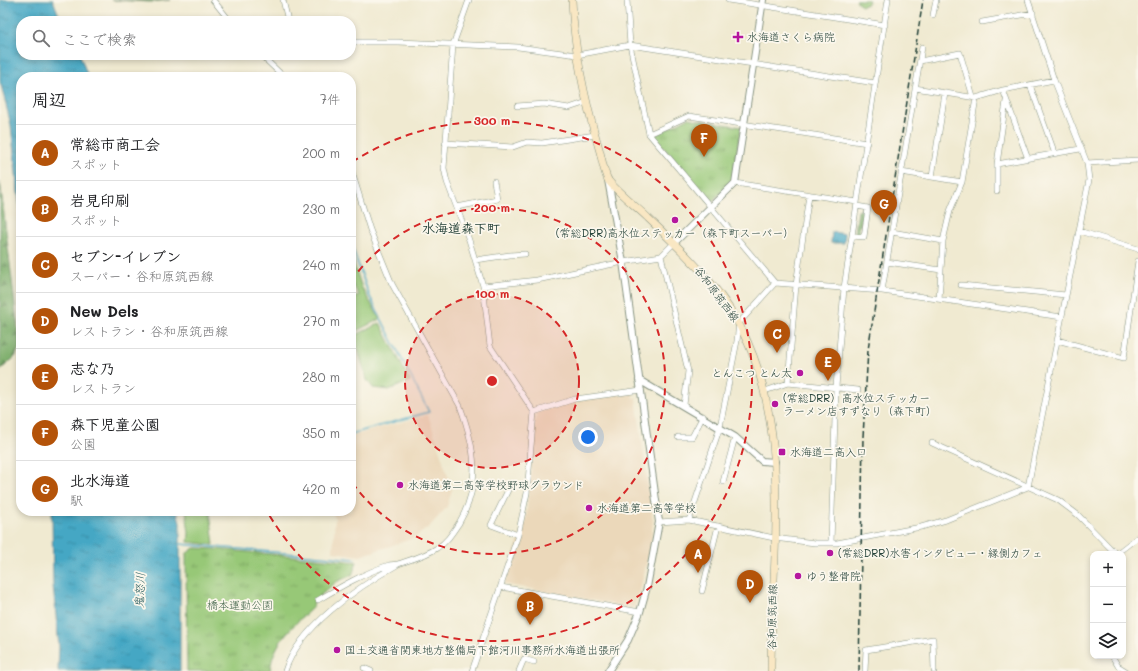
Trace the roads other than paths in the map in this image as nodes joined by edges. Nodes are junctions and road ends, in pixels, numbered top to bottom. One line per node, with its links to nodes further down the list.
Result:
1 (213, 0): 13 (street)
2 (282, 0): 14 (street)
3 (468, 0): 18 (street)
4 (572, 0): 21 (main road, 谷和原筑西線)
5 (628, 0): 19 (street)
6 (728, 0): 10 (street)
7 (888, 0): 16 (street)
8 (936, 0): 12 (street)
9 (1028, 0): 11 (street)
10 (763, 3): 16 (street); 24 (street)
11 (1033, 13): 15 (street); 26 (street)
12 (933, 15)
13 (226, 16)
14 (287, 16)
15 (982, 22)
16 (884, 24): 27 (street)
17 (356, 42): 18 (street)
18 (453, 45): 21 (street); 39 (street)
19 (630, 45): 21 (street); 24 (street); 37 (street)
20 (922, 47): 23 (street)
21 (577, 55): 34 (main road, 谷和原筑西線)
22 (266, 60): 25 (street)
23 (920, 61): 29 (street); 32 (street)
24 (754, 64): 27 (street); 36 (street)
25 (279, 72)
26 (1054, 80): 28 (street); 41 (street)
27 (875, 83): 40 (street)
28 (1030, 85): 30 (street); 42 (street)
29 (915, 88): 31 (street); 47 (street)
30 (1003, 90): 32 (street); 33 (street)
31 (945, 93): 32 (street); 48 (street)
32 (975, 98): 51 (street)
33 (1006, 101): 43 (street); 46 (street)
34 (587, 102): 35 (street); 38 (main road, 谷和原筑西線)
35 (517, 106)
36 (744, 124): 37 (street); 40 (street); 52 (street)
37 (649, 134): 57 (street)
38 (595, 136): 39 (street); 50 (main road, 谷和原筑西線)
39 (445, 143): 58 (street)
40 (866, 143): 56 (street)
41 (1080, 149): 42 (street); 45 (street)
42 (1055, 154): 43 (street)
43 (1028, 159): 46 (street)
44 (1138, 160): 45 (street)
45 (1087, 163): 59 (street)
46 (997, 164): 54 (street)
47 (902, 172): 48 (street); 60 (street)
48 (932, 177): 51 (street)
49 (494, 180): 58 (street)
50 (608, 180): 63 (main road, 谷和原筑西線); 69 (street)
51 (962, 182): 62 (street)
52 (735, 183): 55 (street); 57 (street)
53 (356, 185): 109 (street)
54 (997, 191)
55 (809, 195): 56 (street); 73 (street)
56 (857, 204): 61 (street); 61 (street)
57 (712, 207): 63 (street); 72 (street)
58 (456, 208): 67 (street)
59 (1079, 231): 64 (street); 78 (street)
60 (892, 232): 62 (street); 70 (street)
61 (852, 236): 76 (street)
62 (943, 240): 71 (street)
63 (674, 243): 66 (street); 81 (main road, 谷和原筑西線)
64 (1138, 249)
65 (525, 254): 67 (street)
66 (661, 256): 69 (street); 89 (street)
67 (475, 260): 75 (street)
68 (1138, 261): 82 (street)
69 (623, 262): 75 (street); 83 (street)
70 (887, 262): 71 (street); 77 (street)
71 (942, 270): 79 (street)
72 (775, 283): 73 (street); 81 (street)
73 (796, 285): 76 (street); 84 (street)
74 (961, 285): 78 (street)
75 (484, 286): 90 (street)
76 (844, 288): 77 (street); 85 (street)
77 (882, 291): 79 (street)
78 (1066, 295): 80 (street)
79 (940, 299): 80 (street)
80 (1062, 317): 82 (street)
81 (739, 323): 88 (main road, 谷和原筑西線); 92 (street)
82 (1057, 340): 99 (street)
83 (640, 380): 86 (street); 89 (street)
84 (788, 383): 85 (street); 88 (street)
85 (836, 387): 87 (street); 106 (street)
86 (641, 390): 90 (street); 101 (street)
87 (858, 390)
88 (765, 391): 96 (main road, 谷和原筑西線)
89 (684, 405): 91 (street)
90 (534, 412): 103 (street)
91 (703, 416): 92 (street); 93 (street)
92 (720, 427): 94 (street); 100 (street)
93 (678, 437)
94 (736, 437): 96 (street); 97 (street)
95 (932, 443): 99 (street)
96 (775, 462): 105 (main road, 谷和原筑西線)
97 (723, 482)
98 (510, 486): 103 (street)
99 (1028, 487): 106 (street); 107 (street)
100 (689, 520): 101 (street); 102 (street)
101 (659, 522): 113 (street)
102 (718, 526): 105 (street); 111 (street)
103 (518, 535): 110 (street)
104 (1138, 537): 108 (street)
105 (774, 538): 106 (street); 122 (main road, 谷和原筑西線)
106 (831, 543)
107 (1113, 551)
108 (1120, 551)
109 (399, 564): 112 (street); 117 (street)
110 (501, 587): 113 (street); 119 (street)
111 (702, 591)
112 (318, 600)
113 (640, 612): 121 (street)
114 (1114, 659): 125 (street)
115 (534, 662): 120 (street)
116 (364, 668): 118 (street)
117 (285, 671)
118 (370, 671)
119 (472, 671)
120 (519, 671)
121 (608, 671)
122 (770, 671)
123 (865, 671): 124 (street)
124 (934, 671)
125 (1126, 671)

